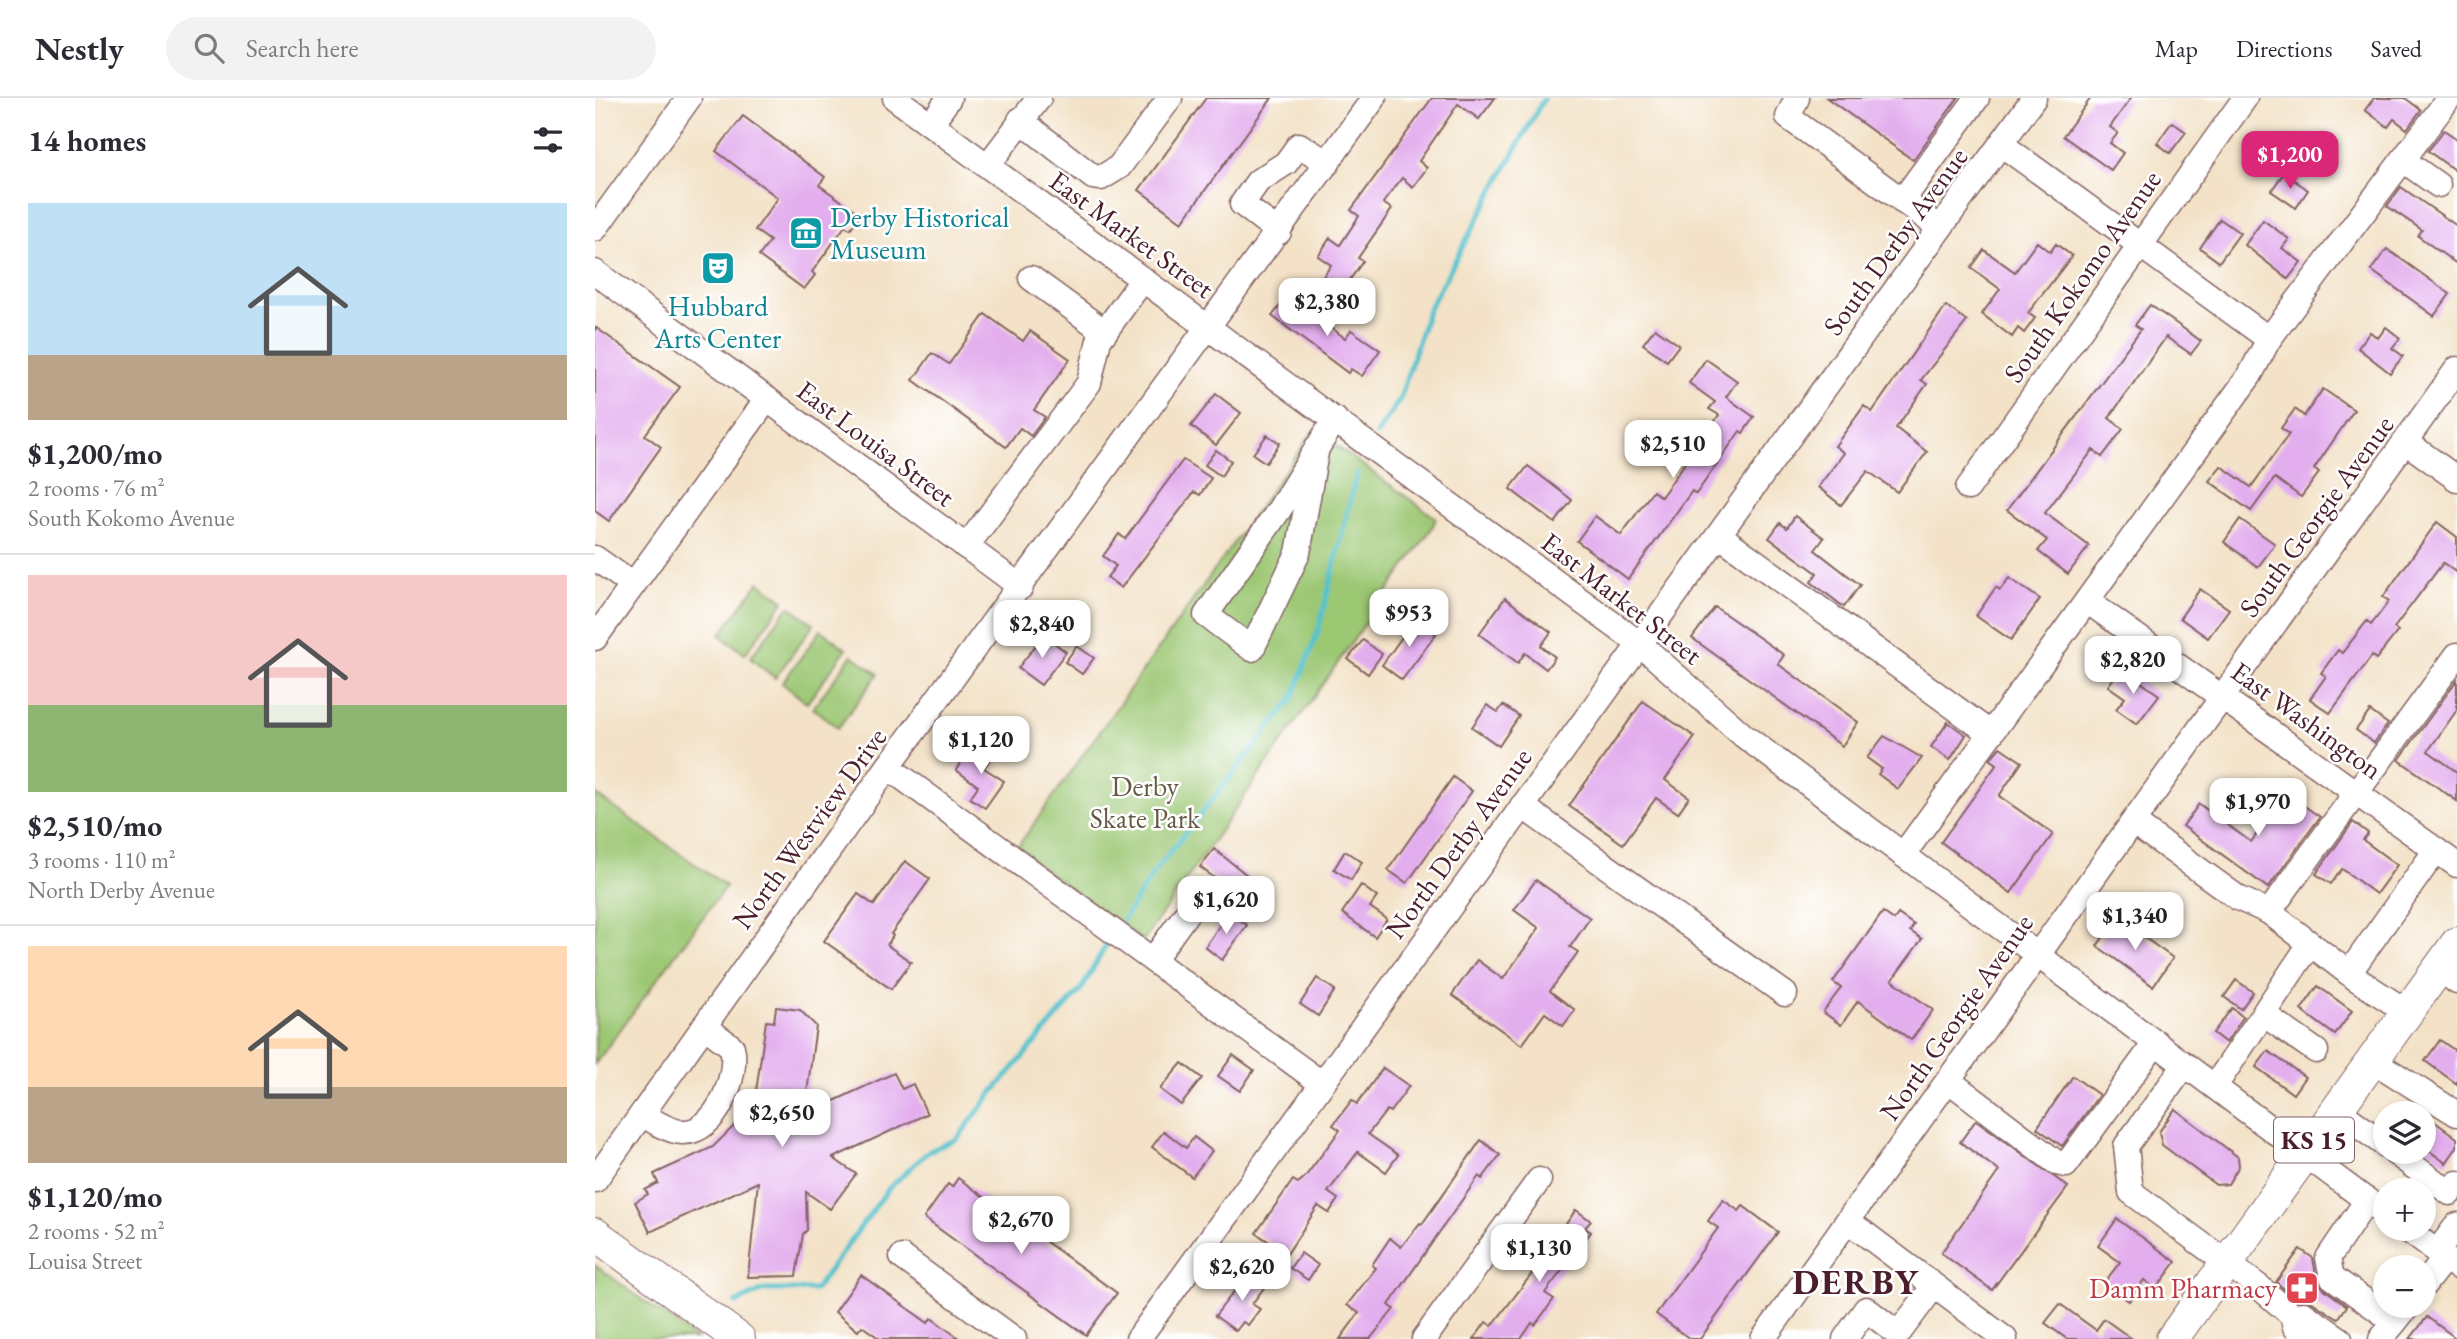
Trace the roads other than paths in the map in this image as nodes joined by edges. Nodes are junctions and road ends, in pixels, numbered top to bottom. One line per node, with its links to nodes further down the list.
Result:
1 (688, 98): 21 (street)
2 (895, 98): 13 (street, East Market Street)
3 (949, 98): 13 (street)
4 (1039, 98): 12 (street)
5 (1170, 98): 12 (street)
6 (1374, 98): 16 (street, North Westview Drive)
7 (1797, 98): 19 (street)
8 (1977, 98): 19 (street)
9 (2034, 98): 14 (street, South Derby Avenue)
10 (2245, 98): 23 (street, South Kokomo Avenue)
11 (2449, 98): 15 (street)
12 (1020, 120): 17 (street)
13 (931, 124): 17 (street, East Market Street)
14 (2001, 144): 20 (street, South Derby Avenue); 23 (street)
15 (2403, 160): 18 (street); 29 (street)
16 (1328, 163): 22 (street, North Westview Drive); 22 (street)
17 (988, 165): 26 (street, East Market Street)
18 (2438, 185)
19 (1902, 201): 20 (street)
20 (1940, 228): 31 (street, South Derby Avenue)
21 (595, 229)
22 (1279, 232): 27 (street, North Westview Drive)
23 (2140, 245): 29 (street); 37 (street, South Kokomo Avenue)
24 (595, 272): 32 (street, East Louisa Street)
25 (1031, 278): 28 (street)
26 (1143, 279): 27 (street, East Market Street); 28 (street)
27 (1210, 327): 33 (street, East Market Street); 42 (street, North Westview Drive)
28 (1105, 332): 39 (street)
29 (2269, 339): 43 (street)
30 (2457, 369): 34 (street, South Georgie Avenue)
31 (1828, 384): 38 (street, North Derby Avenue)
32 (767, 399): 39 (street, East Louisa Street); 41 (street)
33 (1335, 419): 35 (street); 45 (street, East Market Street)
34 (2406, 442): 36 (street); 47 (street, South Georgie Avenue)
35 (1317, 447): 35 (street)
36 (2457, 479)
37 (1968, 488)
38 (1719, 535): 45 (street, North Derby Avenue); 48 (street)
39 (966, 547): 42 (street, East Louisa Street)
40 (595, 558): 41 (street)
41 (633, 585): 44 (street)
42 (1021, 587): 49 (street, North Westview Drive)
43 (2087, 601): 47 (street, East Washington); 48 (street)
44 (595, 639)
45 (1640, 644): 51 (street, North Derby Avenue); 54 (street, East Market Street)
46 (2457, 655): 50 (street)
47 (2224, 696): 50 (street, East Washington); 52 (street, North Georgie Avenue)
48 (1991, 734): 54 (street)
49 (888, 767): 61 (street); 67 (street, North Westview Drive)
50 (2358, 793): 53 (street, East Washington); 57 (street)
51 (1522, 806): 64 (street); 73 (street, North Derby Avenue)
52 (2133, 822): 57 (street); 60 (street, North Georgie Avenue)
53 (2436, 849): 55 (street, East Washington); 62 (street)
54 (1903, 855): 60 (street, East Market Street)
55 (2457, 865)
56 (1194, 902): 61 (street)
57 (2269, 912): 59 (street)
58 (2457, 943): 63 (main road, KS 15)
59 (2310, 944): 62 (street); 66 (street)
60 (2037, 954): 68 (street, East Market Street); 72 (street, North Georgie Avenue)
61 (1153, 960): 73 (street)
62 (2349, 973): 65 (street)
63 (2448, 975): 65 (main road, KS 15)
64 (1785, 994)
65 (2407, 1012): 70 (main road, KS 15)
66 (2263, 1014): 69 (street); 74 (street)
67 (704, 1026): 76 (street, North Westview Drive); 76 (street)
68 (2156, 1042): 71 (street, East Market Street); 72 (street)
69 (2316, 1051)
70 (2372, 1060): 75 (main road, KS 15); 77 (street)
71 (2185, 1065): 74 (street, East Market Street); 92 (street)
72 (1948, 1080): 86 (street, North Georgie Avenue)
73 (1321, 1083): 99 (street, North Derby Avenue)
74 (2215, 1087): 79 (street, East Market Street)
75 (2336, 1109): 78 (street); 79 (main road, KS 15)
76 (642, 1114): 81 (street, North Westview Drive)
77 (2457, 1114)
78 (2373, 1136)
79 (2304, 1153): 84 (street, East Market Street); 92 (main road, KS 15)
80 (2410, 1164): 83 (street)
81 (595, 1180)
82 (1539, 1180): 100 (street)
83 (2457, 1184)
84 (2373, 1205)
85 (2373, 1210): 95 (street)
86 (1848, 1221): 93 (street); 101 (street, North Georgie Avenue)
87 (2457, 1225): 91 (street)
88 (595, 1234): 97 (main road)
89 (2422, 1241): 91 (street)
90 (902, 1257): 98 (street)
91 (2446, 1259)
92 (2226, 1263): 94 (street); 103 (main road, KS 15)
93 (1934, 1286): 96 (street); 102 (street)
94 (2292, 1315): 104 (street); 105 (street)
95 (2394, 1322)
96 (1999, 1337)
97 (739, 1339)
98 (1014, 1339)
99 (1138, 1339)
100 (1425, 1339)
101 (1763, 1339)
102 (1845, 1339)
103 (2172, 1339)
104 (2309, 1339)
105 (2340, 1339)

